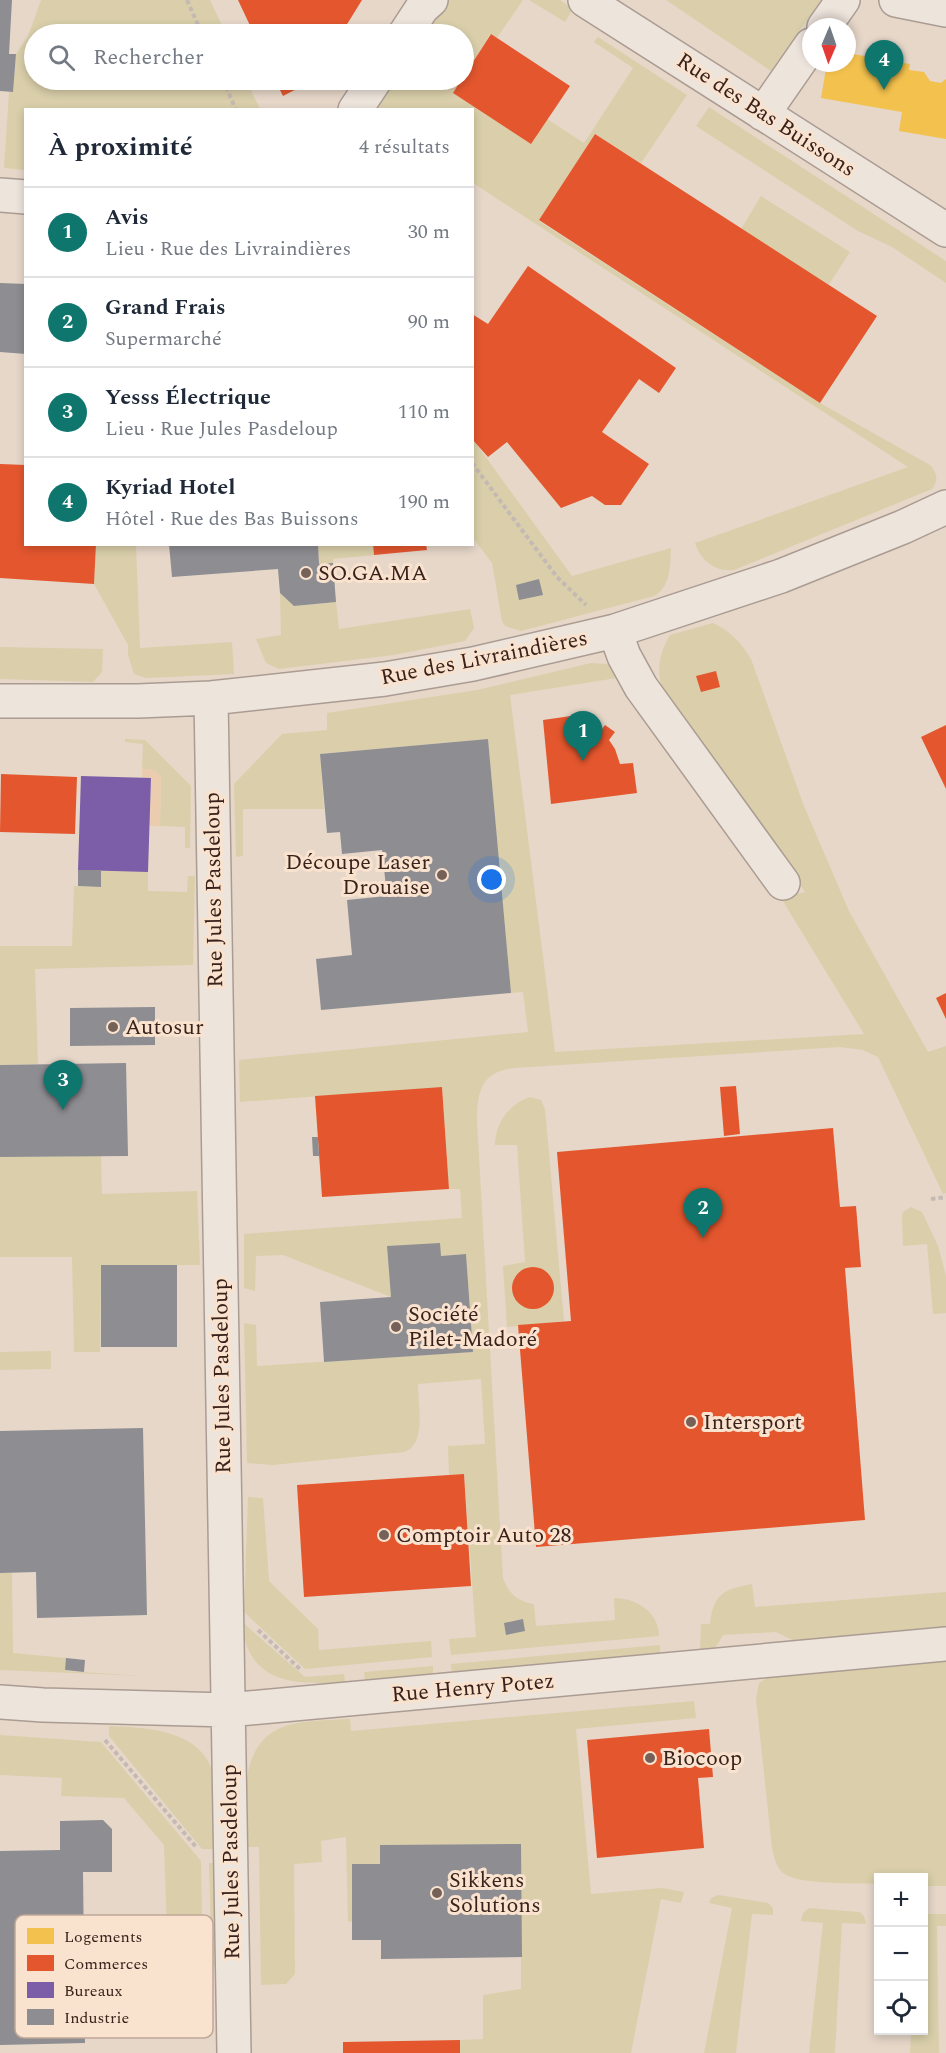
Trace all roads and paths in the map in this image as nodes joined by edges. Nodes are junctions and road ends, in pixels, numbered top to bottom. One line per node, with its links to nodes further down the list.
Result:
1 (187, 0): 7 (path)
2 (585, 0): 13 (street, Rue des Bas Buissons)
3 (843, 0): 6 (street)
4 (896, 0): 5 (street)
5 (946, 10)
6 (830, 18)
7 (198, 24)
8 (802, 58): 13 (street)
9 (227, 90): 11 (path)
10 (368, 90): 12 (street)
11 (235, 108)
12 (356, 108)
13 (763, 114): 16 (street, Rue des Bas Buissons)
14 (0, 195): 15 (street)
15 (24, 197)
16 (946, 230)
17 (474, 466): 19 (path)
18 (946, 507): 19 (street, Rue des Livraindières)
19 (615, 631): 20 (street, Rue des Livraindières); 22 (street)
20 (212, 698): 21 (street, Rue des Livraindières); 27 (street, Rue Jules Pasdeloup)
21 (0, 701)
22 (783, 884)
23 (946, 1197): 24 (path)
24 (931, 1199)
25 (946, 1644): 27 (street, Rue Henry Potez)
26 (0, 1702): 27 (street, Rue Henry Potez)
27 (228, 1710): 30 (street, Rue Jules Pasdeloup)
28 (104, 1738): 29 (path)
29 (198, 1849)
30 (234, 2053)

